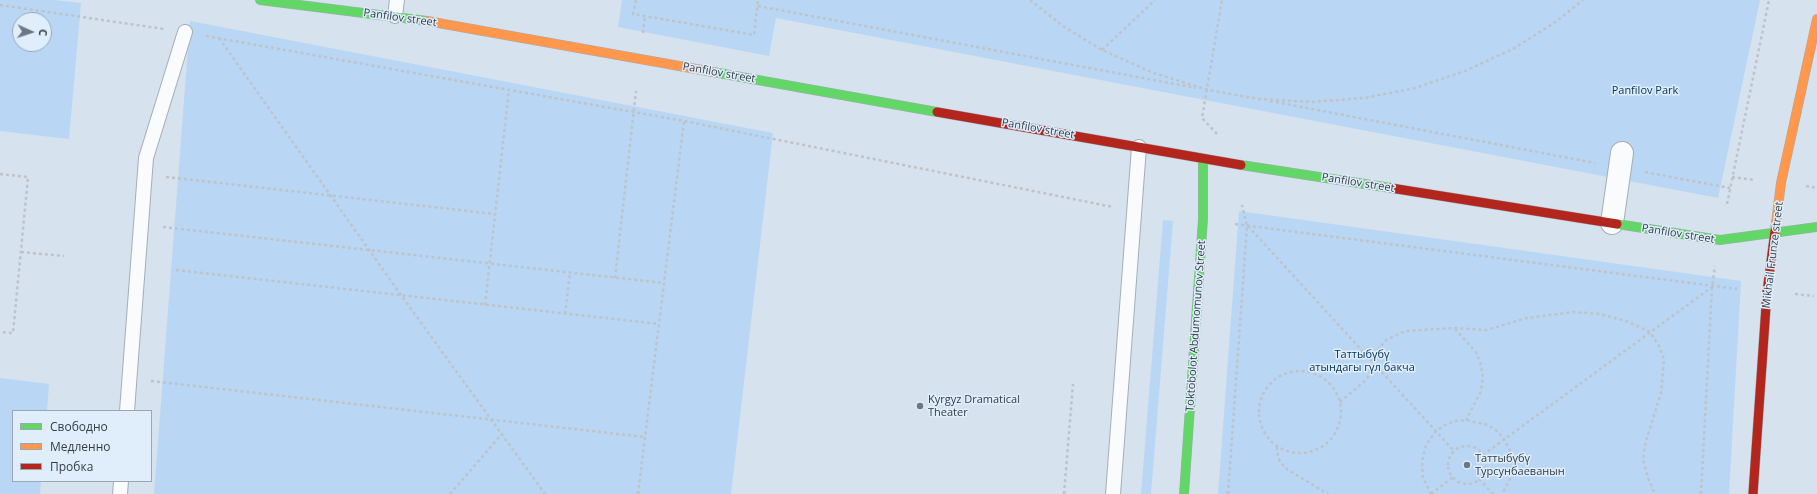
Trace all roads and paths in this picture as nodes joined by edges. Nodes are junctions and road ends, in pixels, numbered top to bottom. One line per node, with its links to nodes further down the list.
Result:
1 (260, 0): 12 (street, Panfilov street)
2 (397, 0): 12 (lane)
3 (636, 0): 13 (path)
4 (758, 0): 11 (path)
5 (1030, 0): 18 (path)
6 (1155, 0): 18 (path)
7 (1222, 0): 20 (path)
8 (1583, 0): 22 (path)
9 (1769, 0): 31 (path)
10 (0, 5): 15 (path)
11 (758, 6): 13 (path); 20 (path)
12 (395, 16): 26 (street, Panfilov street)
13 (645, 16): 17 (path)
14 (1817, 18): 46 (street, Mikhail Frunze street)
15 (185, 32): 16 (path); 30 (lane)
16 (219, 38): 19 (path); 36 (path)
17 (642, 40)
18 (1102, 50): 20 (path)
19 (509, 89): 23 (path); 40 (path)
20 (1208, 90): 22 (path); 25 (path)
21 (636, 91): 23 (path)
22 (1259, 99): 28 (path)
23 (634, 112): 24 (path); 54 (path)
24 (684, 120): 39 (path); 55 (path)
25 (1220, 137)
26 (1139, 147): 27 (street, Panfilov street); 89 (lane)
27 (1203, 159): 41 (street, Panfilov street); 90 (street, Toktobolot Abdumomunov Street)
28 (1621, 160): 34 (path); 41 (street)
29 (0, 174): 48 (path)
30 (145, 174): 36 (path); 42 (lane)
31 (1732, 177): 32 (path); 34 (path)
32 (1756, 180)
33 (1802, 186): 35 (path)
34 (1730, 188): 37 (path)
35 (1817, 188)
36 (331, 196): 40 (path); 47 (path)
37 (1727, 204)
38 (1242, 205): 44 (path)
39 (1117, 208)
40 (495, 214): 50 (path)
41 (1612, 223): 46 (street, Panfilov street)
42 (141, 224): 47 (path); 68 (lane)
43 (1235, 224): 44 (path)
44 (1247, 226): 56 (path); 67 (path); 91 (path)
45 (1817, 227): 46 (street, Panfilov street)
46 (1775, 234): 98 (street, Mikhail Frunze street)
47 (371, 250): 50 (path); 59 (path)
48 (20, 252): 49 (path); 65 (path)
49 (64, 256)
50 (490, 264): 53 (path); 61 (path)
51 (1715, 266): 56 (path)
52 (176, 270): 59 (path)
53 (570, 273): 54 (path); 62 (path)
54 (615, 278): 55 (path)
55 (664, 283): 63 (path)
56 (1712, 287): 57 (path); 66 (path); 97 (path)
57 (1737, 289)
58 (1795, 294): 60 (path)
59 (401, 295): 61 (path); 72 (path)
60 (1814, 296)
61 (485, 305): 62 (path)
62 (565, 314): 63 (path)
63 (659, 324): 76 (path)
64 (1454, 328): 66 (path); 67 (path); 73 (path)
65 (0, 332)
66 (1650, 332): 77 (path); 96 (path)
67 (1373, 363): 70 (path); 74 (path)
68 (129, 378): 71 (lane); 72 (path)
69 (1073, 384): 88 (path)
70 (1340, 402): 78 (path); 78 (path)
71 (127, 410)
72 (492, 420): 75 (path); 76 (path)
73 (1466, 420): 74 (path); 77 (path)
74 (1436, 431): 79 (path); 93 (path)
75 (502, 434): 85 (path); 86 (path)
76 (645, 437): 87 (path)
77 (1504, 439): 80 (path); 95 (path)
78 (1277, 447): 92 (path)
79 (1454, 451): 80 (path); 81 (path)
80 (1483, 455): 82 (path)
81 (1453, 477): 82 (path); 93 (path)
82 (1480, 479): 94 (path)
83 (121, 482): 84 (lane)
84 (120, 494)
85 (450, 494)
86 (545, 494)
87 (638, 494)
88 (1064, 494)
89 (1113, 494)
90 (1184, 494)
91 (1228, 494)
92 (1328, 494)
93 (1431, 494)
94 (1493, 494)
95 (1502, 494)
96 (1655, 494)
97 (1701, 494)
98 (1753, 494)

